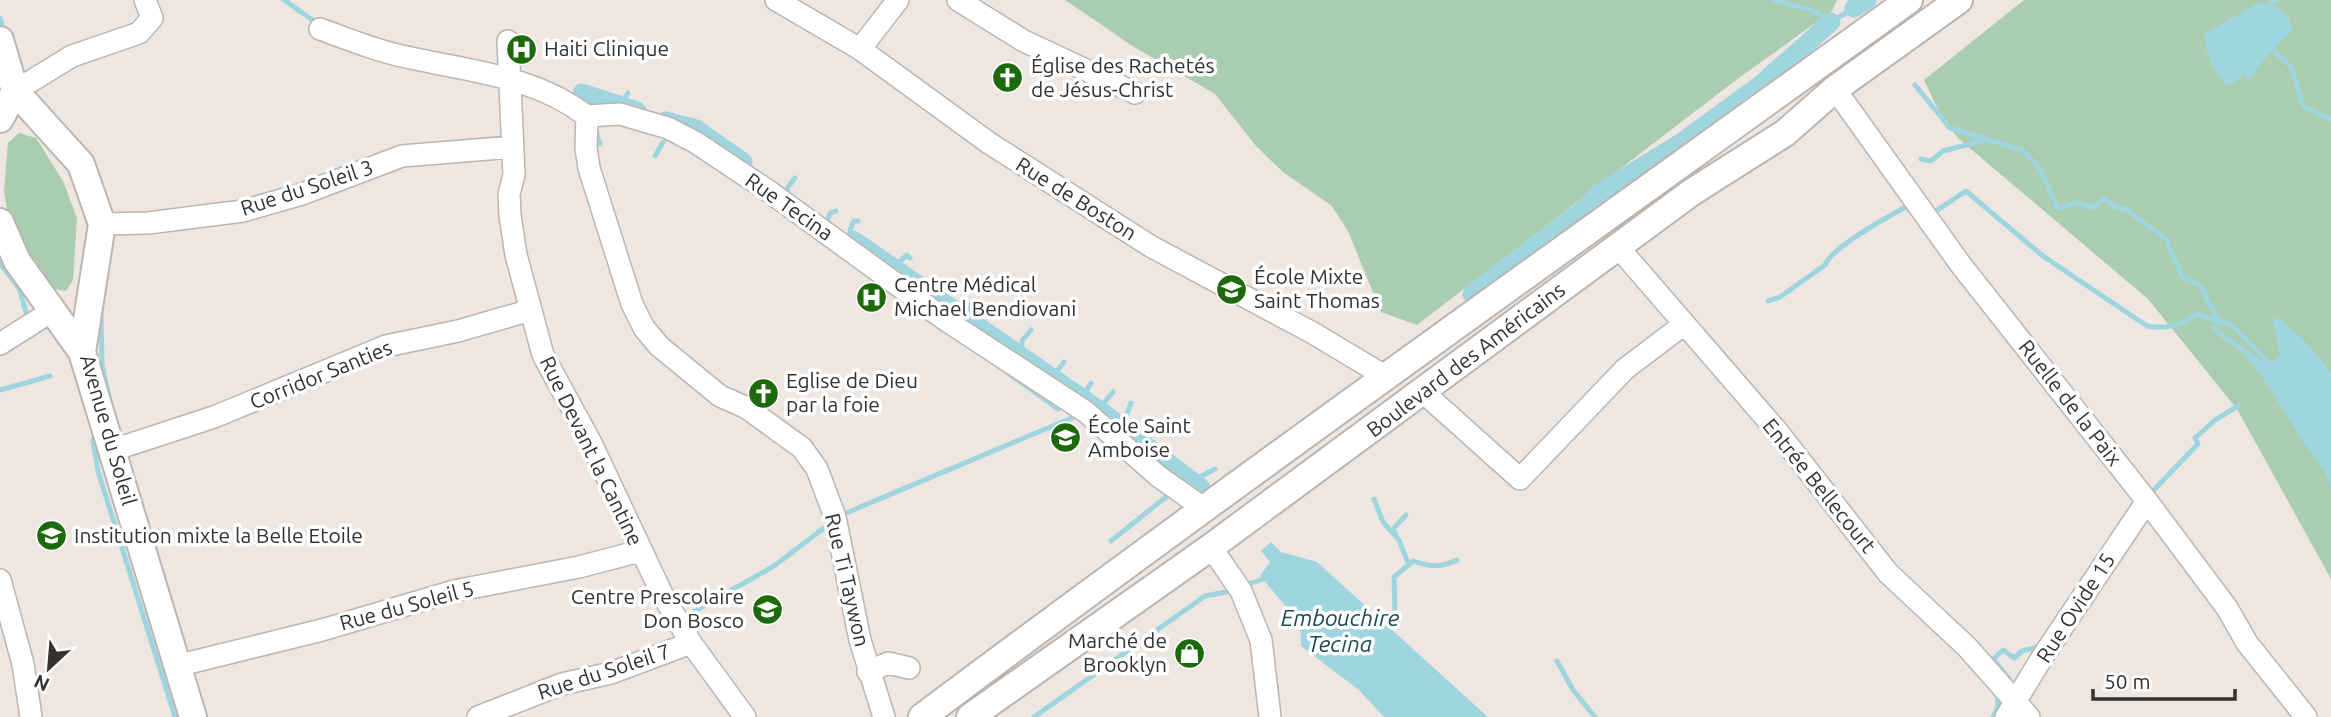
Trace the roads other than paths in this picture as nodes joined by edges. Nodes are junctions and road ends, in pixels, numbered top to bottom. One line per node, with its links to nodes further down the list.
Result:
1 (145, 0): 12 (street)
2 (776, 0): 9 (street, Rue de Boston)
3 (898, 0): 9 (street)
4 (958, 0): 13 (street)
5 (1909, 0): 25 (main road, Boulevard des Américains)
6 (1959, 0): 11 (main road, Boulevard des Américains)
7 (320, 29): 10 (street)
8 (0, 40): 12 (main road, Avenue du Soleil)
9 (860, 49): 25 (street, Rue de Boston)
10 (509, 67): 14 (street); 16 (street, Rue Devant la Cantine)
11 (1835, 89): 19 (main road, Boulevard des Américains); 28 (street, Ruelle de la Paix)
12 (15, 91): 15 (main road); 18 (main road, Avenue du Soleil)
13 (1135, 93)
14 (587, 116): 29 (street, Rue Tecina); 36 (street, Rue Ti Taywon)
15 (0, 119)
16 (512, 147): 18 (street, Rue du Soleil 3); 20 (street, Rue Devant la Cantine)
17 (0, 222): 21 (main road)
18 (102, 224): 24 (main road, Avenue du Soleil)
19 (1618, 247): 22 (street, Entrée Bellecourt); 26 (main road, Boulevard des Américains)
20 (531, 310): 27 (street, Corridor Santies); 31 (street, Rue Devant la Cantine)
21 (52, 312): 23 (street); 24 (main road)
22 (1683, 325): 26 (street); 37 (street, Entrée Bellecourt)
23 (0, 344)
24 (82, 352): 27 (main road, Avenue du Soleil)
25 (1388, 377): 29 (main road, Boulevard des Américains)
26 (1423, 392): 30 (main road, Boulevard des Américains)
27 (113, 450): 34 (main road, Avenue du Soleil)
28 (2147, 501): 37 (street, Rue Ovide 15); 38 (street, Ruelle de la Paix)
29 (1202, 508): 44 (main road, Boulevard des Américains)
30 (1211, 547): 45 (main road, Boulevard des Américains); 46 (street)
31 (640, 551): 33 (street, Rue Devant la Cantine); 34 (street, Rue du Soleil 5)
32 (0, 580): 39 (street)
33 (691, 643): 41 (street, Rue du Soleil 7); 42 (street, Rue Devant la Cantine)
34 (176, 666): 40 (main road, Avenue du Soleil)
35 (909, 668): 36 (street)
36 (868, 673): 43 (street, Rue Ti Taywon)
37 (2017, 711)
38 (2301, 715)
39 (31, 717)
40 (193, 717)
41 (478, 717)
42 (745, 717)
43 (884, 717)
44 (922, 717)
45 (970, 717)
46 (1270, 717)

